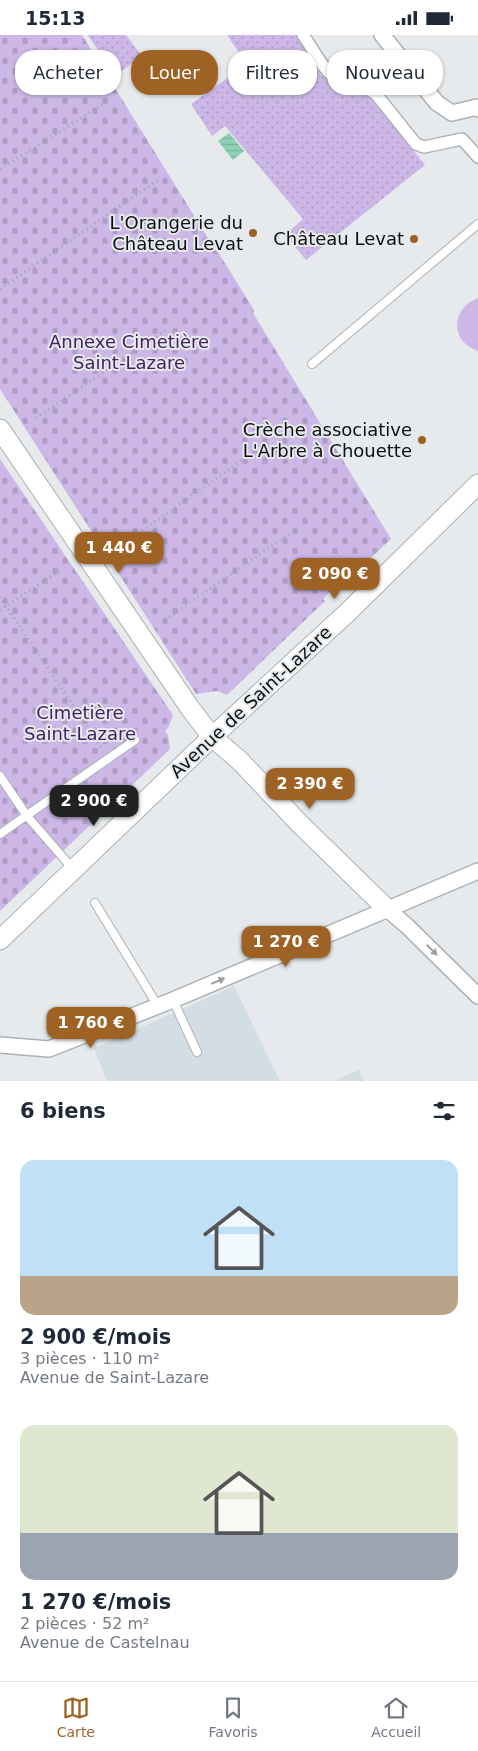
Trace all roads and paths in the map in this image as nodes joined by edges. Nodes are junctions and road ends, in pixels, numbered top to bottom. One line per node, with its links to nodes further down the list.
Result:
1 (303, 35): 5 (street)
2 (382, 35): 4 (street)
3 (105, 103): 6 (path)
4 (478, 109)
5 (478, 157)
6 (0, 169)
7 (158, 180): 9 (path)
8 (478, 224): 11 (lane)
9 (0, 289)
10 (166, 330): 12 (path)
11 (312, 364)
12 (36, 418)
13 (0, 429): 23 (street)
14 (246, 458): 17 (path)
15 (478, 483): 23 (street, Avenue de Saint-Lazare)
16 (292, 532): 22 (path)
17 (122, 545)
18 (62, 569): 20 (path)
19 (0, 597): 20 (path)
20 (6, 606): 21 (path); 25 (path)
21 (0, 610)
22 (169, 617)
23 (212, 737): 29 (street, Avenue de Saint-Lazare); 32 (street)
24 (135, 740): 25 (lane)
25 (109, 758): 27 (lane)
26 (0, 776): 27 (lane)
27 (27, 815): 28 (lane); 29 (lane)
28 (0, 834)
29 (74, 869): 33 (street, Avenue de Saint-Lazare)
30 (478, 871): 32 (street)
31 (95, 903): 36 (lane)
32 (387, 909): 34 (street, one-way to 34); 35 (street, one-way to 32)
33 (0, 940)
34 (478, 996)
35 (173, 1000): 36 (street); 38 (lane)
36 (158, 1006): 37 (street)
37 (0, 1045)
38 (198, 1052)

